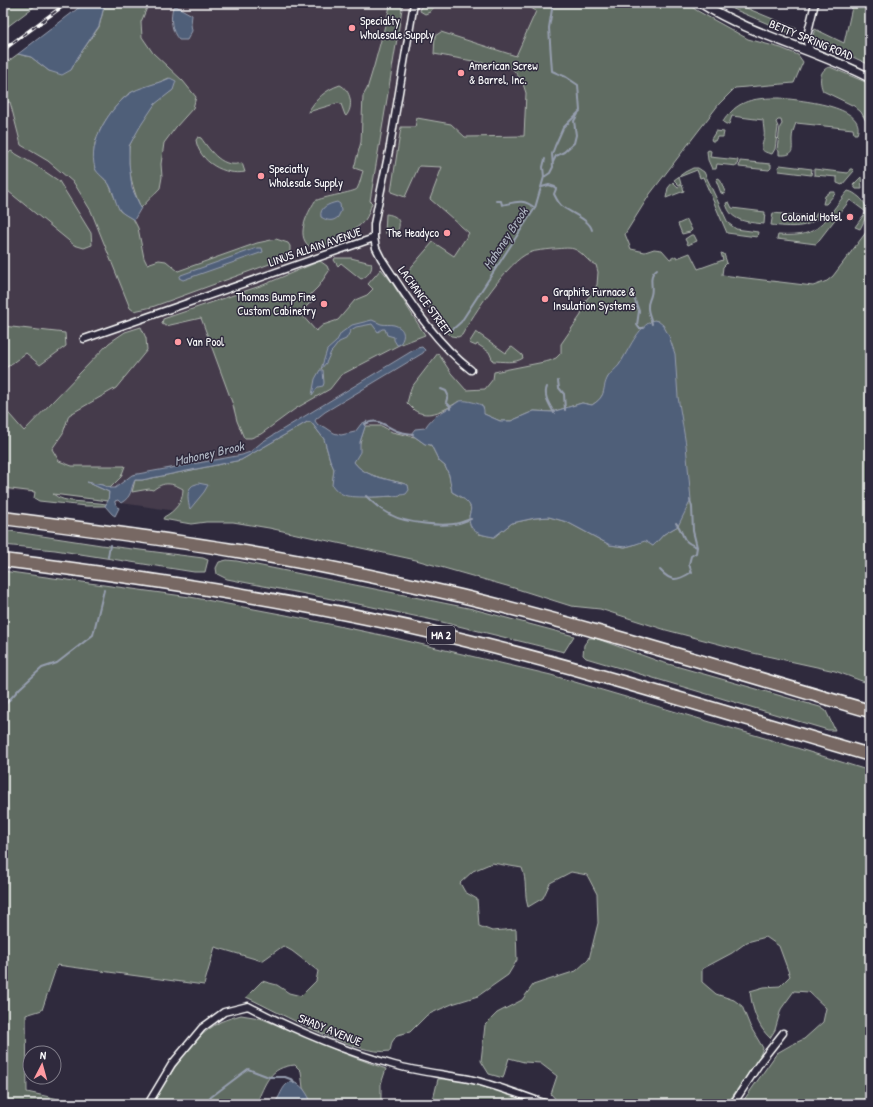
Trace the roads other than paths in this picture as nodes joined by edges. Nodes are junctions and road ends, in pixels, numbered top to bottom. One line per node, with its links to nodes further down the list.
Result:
1 (414, 3): 6 (street, LINUS ALLAIN AVENUE)
2 (701, 3): 4 (street, BETTY SPRING ROAD)
3 (815, 3): 4 (street)
4 (811, 52): 5 (street, BETTY SPRING ROAD)
5 (870, 78)
6 (374, 238): 7 (street, LINUS ALLAIN AVENUE); 8 (street, LACHANCE STREET)
7 (84, 339)
8 (470, 370)
9 (3, 518): 11 (highway)
10 (3, 560): 12 (highway, MA 2)
11 (870, 711)
12 (870, 754)
13 (783, 1033): 16 (street)
14 (148, 1104): 15 (street, SHADY AVENUE)
15 (547, 1104)
16 (733, 1104)

